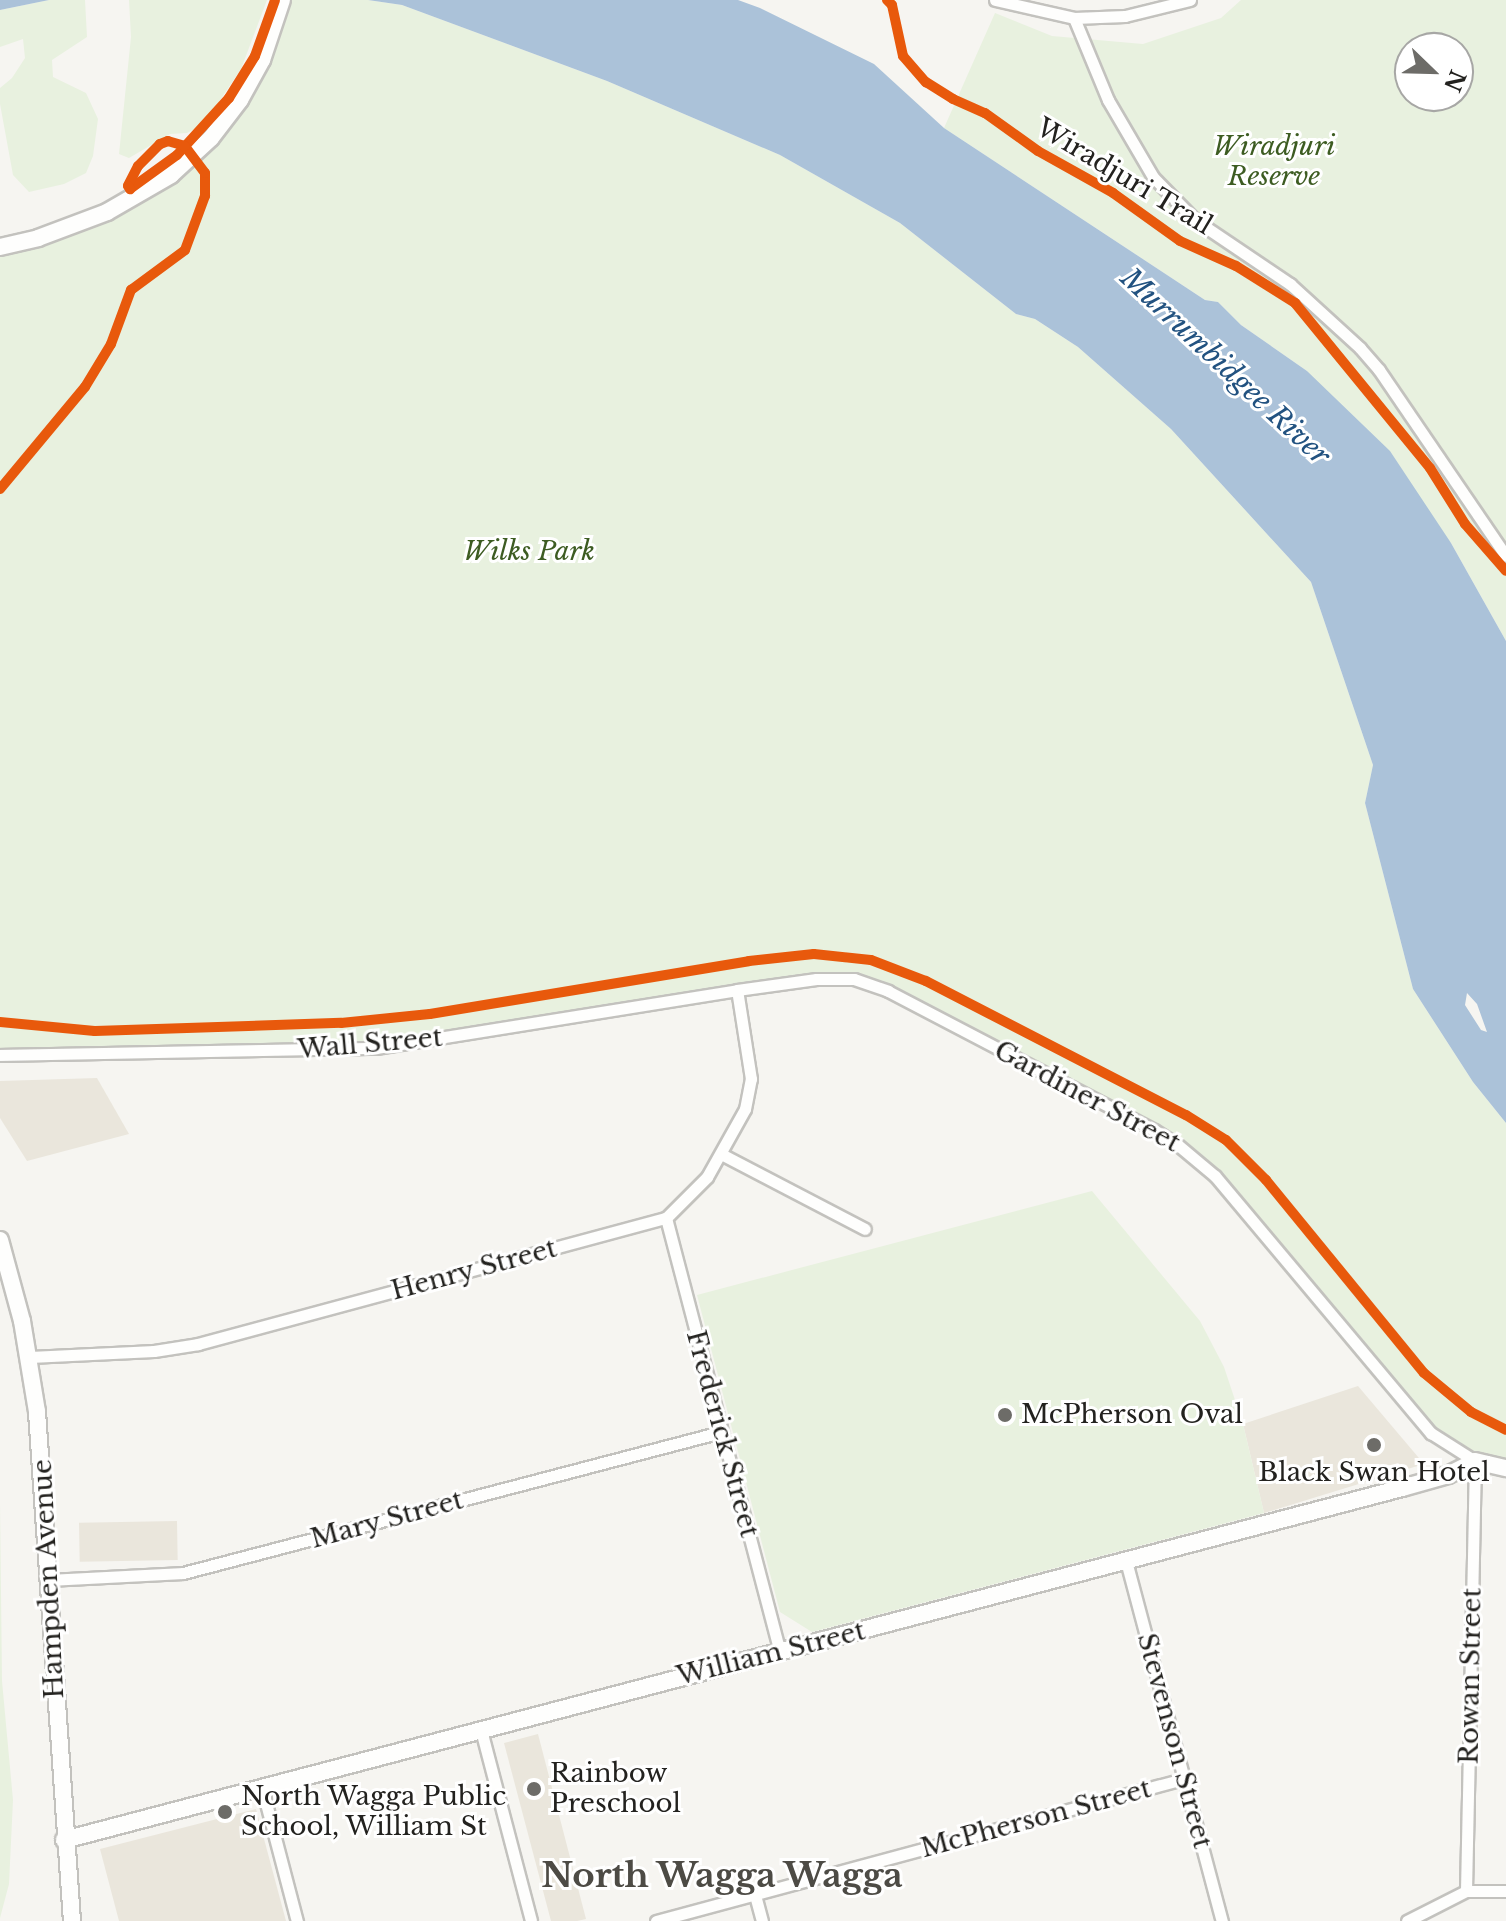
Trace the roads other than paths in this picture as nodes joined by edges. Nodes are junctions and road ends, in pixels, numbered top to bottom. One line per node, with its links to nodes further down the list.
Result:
1 (282, 0): 5 (street)
2 (995, 0): 4 (street)
3 (1190, 0): 4 (street)
4 (1074, 18): 6 (street)
5 (0, 247)
6 (1506, 556)
7 (737, 990): 8 (street, Wall Street); 9 (street, Henry Street); 15 (street, Gardiner Street)
8 (0, 1055)
9 (721, 1154): 10 (street, Henry Street); 11 (street)
10 (666, 1218): 13 (street, Henry Street); 14 (street, Frederick Street)
11 (865, 1229)
12 (0, 1240): 13 (street, Hampden Avenue)
13 (30, 1357): 18 (street, Hampden Avenue)
14 (721, 1432): 18 (street, Mary Street); 19 (street, Frederick Street)
15 (1475, 1461): 16 (street, Gardiner Street); 17 (street, William Street); 24 (street, Rowan Street)
16 (1506, 1468)
17 (1126, 1561): 19 (street, William Street); 21 (street, Stevenson Street)
18 (49, 1580): 23 (street, Hampden Avenue)
19 (779, 1650): 20 (street, William Street)
20 (481, 1730): 22 (street, William Street); 29 (street)
21 (1183, 1779): 26 (street, McPherson Street); 32 (street, Stevenson Street)
22 (262, 1788): 23 (street, William Street); 28 (street)
23 (64, 1840): 27 (street, Hampden Avenue)
24 (1466, 1891): 25 (street); 33 (street)
25 (1506, 1891)
26 (755, 1895): 30 (street, McPherson Street); 31 (street)
27 (72, 1921)
28 (297, 1921)
29 (531, 1921)
30 (656, 1921)
31 (762, 1921)
32 (1222, 1921)
33 (1407, 1921)

